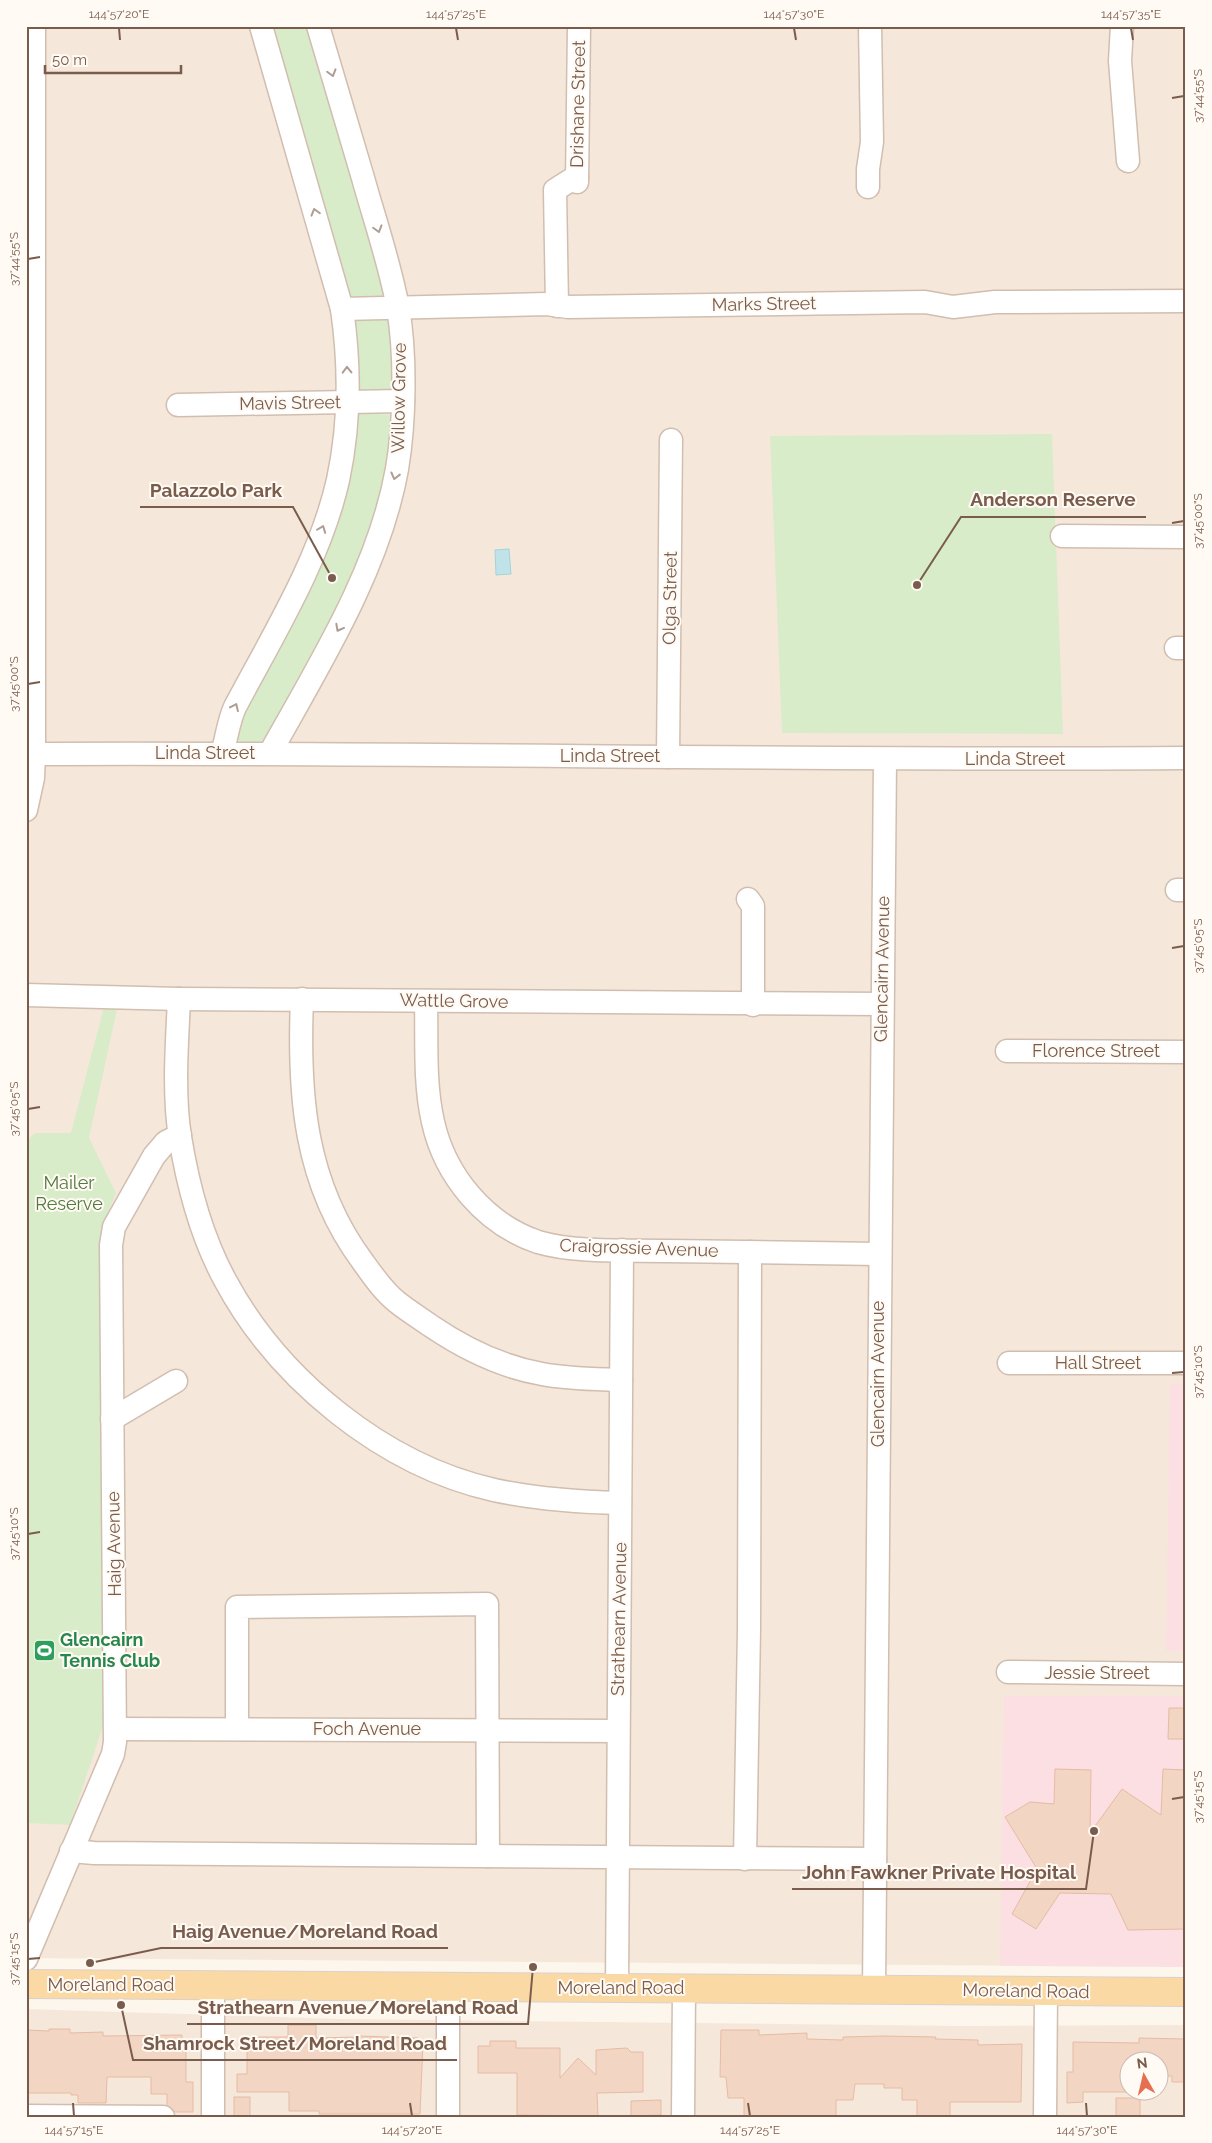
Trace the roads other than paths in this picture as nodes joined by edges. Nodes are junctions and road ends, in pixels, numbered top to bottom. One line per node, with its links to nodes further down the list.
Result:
1 (34, 26): 21 (street)
2 (261, 26): 12 (street, one-way to 2)
3 (318, 26): 11 (street, Willow Grove, one-way to 11)
4 (579, 26): 10 (street, Drishane Street)
5 (870, 26): 8 (street)
6 (1122, 26): 7 (street)
7 (1128, 161)
8 (868, 187)
9 (1186, 301): 10 (street, Marks Street)
10 (557, 306): 11 (street, Marks Street)
11 (398, 308): 12 (street, Marks Street); 13 (street, Willow Grove)
12 (342, 310): 14 (street, one-way to 12)
13 (403, 401): 14 (street, Mavis Street); 20 (street, Willow Grove, one-way to 20)
14 (347, 402): 15 (street, Mavis Street); 19 (street, one-way to 14)
15 (178, 404)
16 (671, 440): 22 (street, Olga Street)
17 (1062, 536): 18 (street)
18 (1186, 536)
19 (222, 753): 20 (street, Linda Street); 21 (street, Linda Street)
20 (270, 753): 22 (street, Linda Street)
21 (34, 754): 25 (street)
22 (668, 756): 24 (street, Linda Street)
23 (1186, 758): 24 (street, Linda Street)
24 (885, 759): 31 (street, Glencairn Avenue)
25 (26, 810)
26 (748, 899): 32 (street)
27 (28, 995): 28 (street, Wattle Grove)
28 (178, 999): 29 (street, Wattle Grove); 35 (street)
29 (302, 999): 30 (street, Wattle Grove); 41 (street)
30 (426, 1001): 32 (street, Wattle Grove); 36 (street, Craigrossie Avenue)
31 (882, 1004): 32 (street, Wattle Grove); 38 (street, Glencairn Avenue)
32 (753, 1005)
33 (1007, 1051): 34 (street, Florence Street)
34 (1186, 1052)
35 (180, 1135): 43 (street, Haig Avenue); 44 (street)
36 (622, 1250): 37 (street, Craigrossie Avenue); 41 (street, Strathearn Avenue)
37 (750, 1252): 38 (street, Craigrossie Avenue); 54 (street)
38 (879, 1254): 55 (street, Glencairn Avenue)
39 (1009, 1363): 40 (street, Hall Street)
40 (1186, 1363)
41 (621, 1380): 44 (street, Strathearn Avenue)
42 (176, 1381): 43 (street)
43 (112, 1420): 48 (street, Haig Avenue)
44 (620, 1503): 50 (street, Strathearn Avenue)
45 (1008, 1672): 46 (street, Jessie Street)
46 (1186, 1674)
47 (237, 1728): 48 (street, Foch Avenue); 49 (street, Foch Avenue); 49 (street)
48 (116, 1729): 51 (street, Haig Avenue)
49 (489, 1730): 50 (street, Foch Avenue); 52 (street)
50 (618, 1731): 53 (street, Strathearn Avenue)
51 (71, 1850): 52 (street); 56 (street, Haig Avenue)
52 (488, 1856): 53 (street)
53 (616, 1856): 54 (street); 60 (street, Strathearn Avenue)
54 (746, 1859): 55 (street)
55 (875, 1859): 62 (street, Glencairn Avenue)
56 (26, 1959)
57 (26, 1984): 58 (main road, Moreland Road)
58 (213, 1986): 59 (main road, Moreland Road); 68 (street)
59 (448, 1987): 60 (main road, Moreland Road); 69 (street)
60 (617, 1988): 61 (main road, Moreland Road)
61 (684, 1989): 62 (main road, Moreland Road); 70 (street)
62 (874, 1990): 63 (main road, Moreland Road)
63 (1046, 1991): 64 (main road, Moreland Road); 71 (street)
64 (1186, 1992)
65 (26, 2116): 66 (street)
66 (97, 2116): 67 (street)
67 (163, 2117)
68 (213, 2117)
69 (448, 2117)
70 (683, 2117)
71 (1045, 2117)

